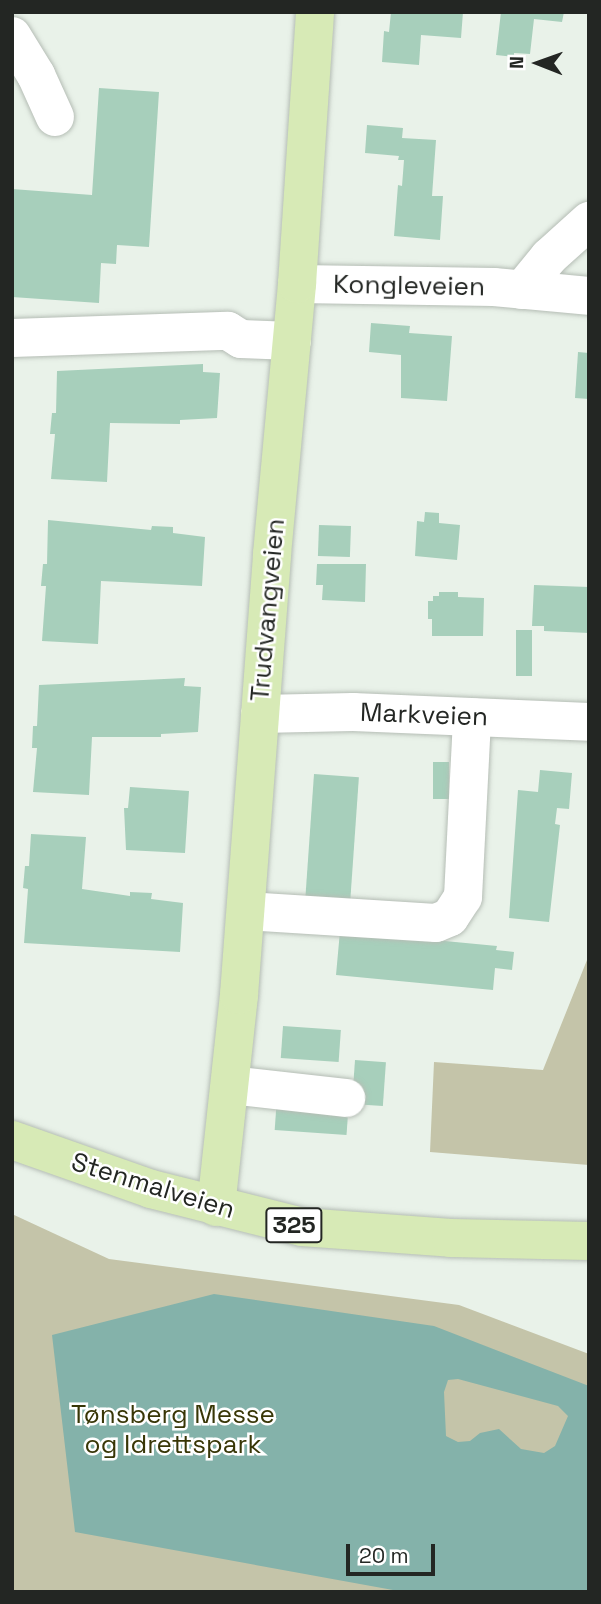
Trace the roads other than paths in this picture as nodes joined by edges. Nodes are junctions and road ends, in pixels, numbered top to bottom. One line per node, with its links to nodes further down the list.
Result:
1 (315, 12): 5 (main road, Trudvangveien)
2 (12, 36): 3 (street)
3 (55, 117)
4 (589, 220): 6 (street, Kongleveien)
5 (297, 284): 6 (street, Kongleveien); 9 (main road, Trudvangveien)
6 (522, 290): 7 (street, Kongleveien)
7 (589, 296)
8 (12, 338): 9 (street)
9 (292, 341): 10 (main road, Trudvangveien)
10 (260, 714): 11 (street, Markveien); 13 (main road, Trudvangveien)
11 (472, 717): 12 (street, Markveien); 13 (street)
12 (589, 722)
13 (246, 911): 14 (main road, Trudvangveien)
14 (230, 1085): 15 (street); 17 (main road, Trudvangveien)
15 (346, 1098)
16 (12, 1140): 17 (main road, Stenmalveien / 325)
17 (216, 1207): 18 (main road, Stenmalveien / 325)
18 (589, 1241)

